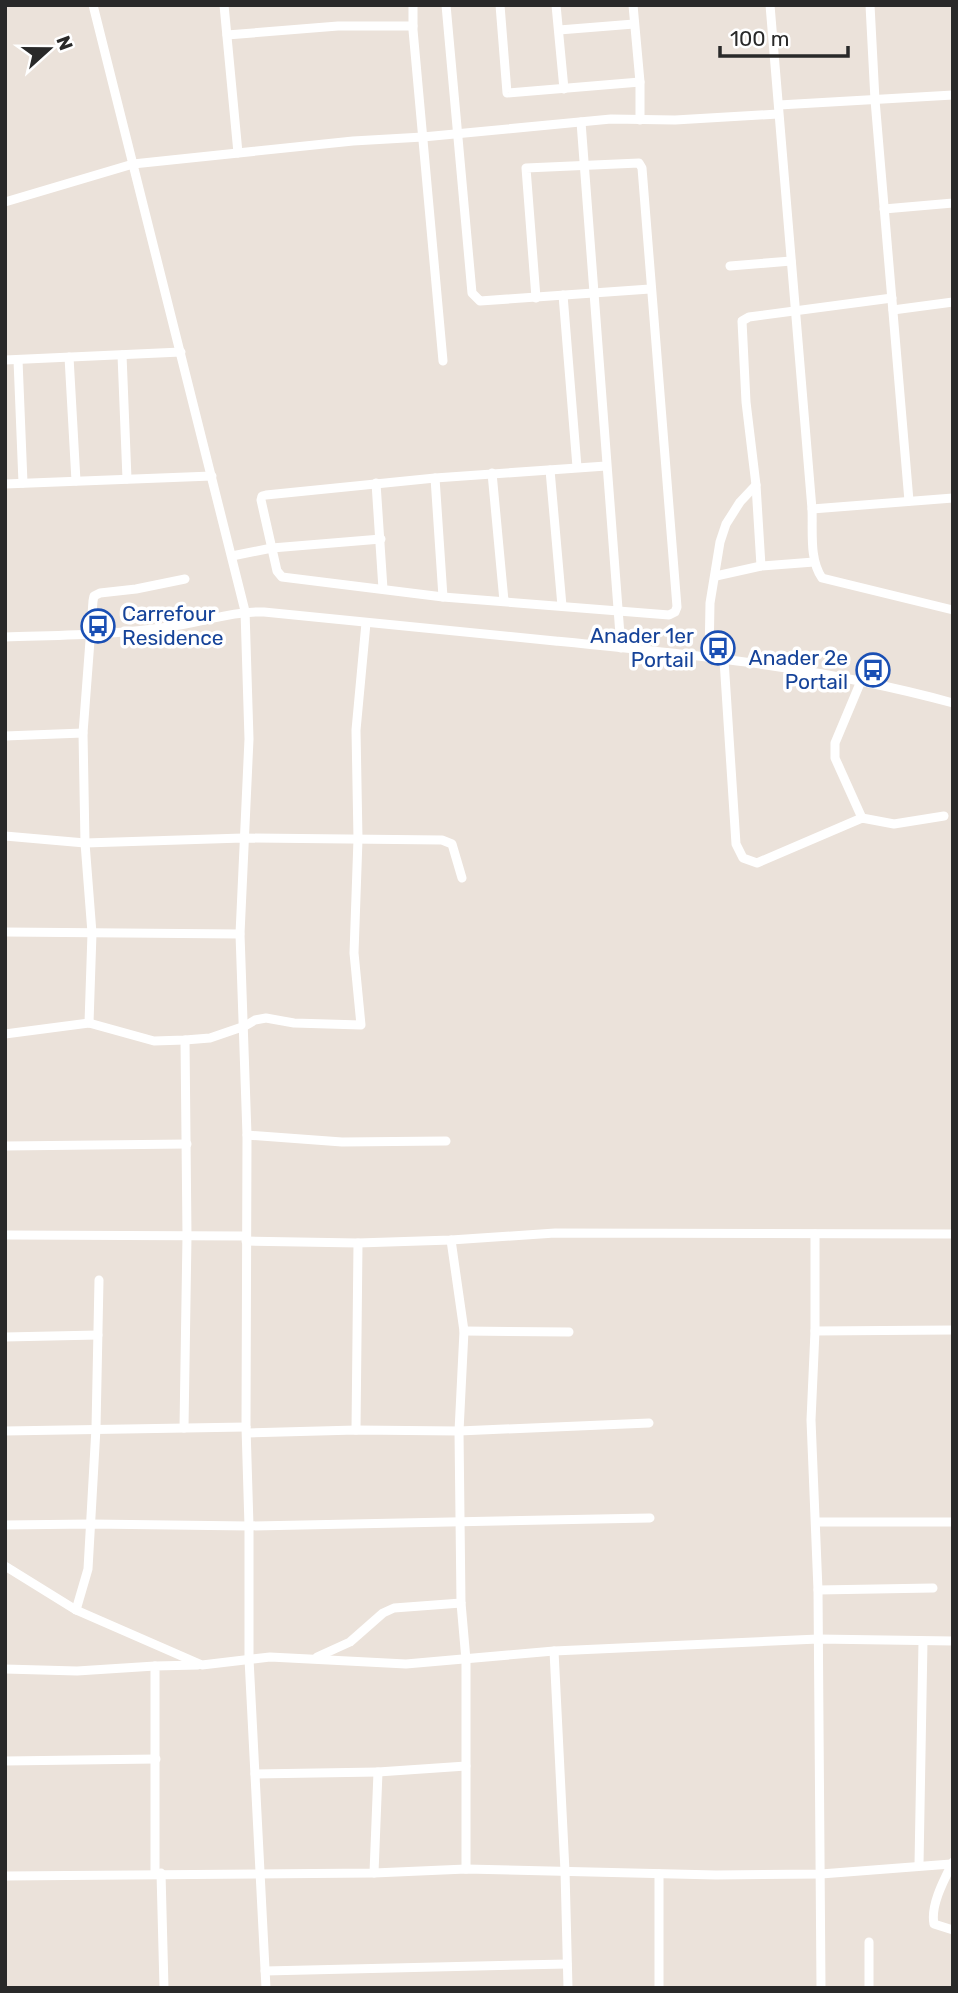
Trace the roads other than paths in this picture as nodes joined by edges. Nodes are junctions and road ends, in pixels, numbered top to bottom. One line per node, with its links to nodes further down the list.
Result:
1 (93, 5): 24 (street)
2 (224, 5): 13 (street)
3 (413, 5): 11 (street)
4 (446, 5): 21 (street)
5 (500, 5): 15 (street)
6 (556, 5): 12 (street)
7 (634, 5): 10 (street)
8 (770, 5): 18 (street)
9 (870, 5): 17 (street)
10 (635, 24): 12 (street); 14 (street)
11 (414, 26): 13 (street); 22 (street)
12 (559, 30): 15 (street)
13 (227, 35): 23 (street)
14 (640, 82): 15 (street); 19 (street)
15 (564, 89)
16 (953, 95): 17 (street)
17 (875, 100): 18 (street); 28 (street)
18 (779, 110): 19 (street); 29 (street)
19 (640, 120): 20 (street)
20 (581, 122): 21 (street); 25 (street)
21 (458, 134): 22 (street); 34 (street)
22 (424, 137): 23 (street); 44 (street)
23 (238, 153): 24 (street)
24 (133, 164): 26 (street); 39 (street)
25 (584, 164): 31 (street); 32 (street); 34 (street)
26 (5, 202)
27 (953, 203): 28 (street)
28 (884, 208): 35 (street)
29 (791, 261): 30 (street); 38 (street)
30 (730, 266)
31 (650, 289): 32 (street); 73 (street)
32 (593, 292): 33 (street); 45 (street)
33 (563, 295): 34 (street); 46 (street)
34 (536, 298)
35 (892, 298): 37 (street); 38 (street)
36 (953, 302): 37 (street)
37 (893, 310): 58 (street)
38 (794, 311): 56 (street); 59 (street)
39 (181, 352): 40 (street); 49 (street)
40 (122, 355): 41 (street); 51 (street)
41 (69, 357): 43 (street); 52 (street)
42 (5, 360): 43 (street)
43 (18, 360): 53 (street)
44 (443, 361)
45 (606, 466): 46 (street); 73 (street)
46 (576, 467): 47 (street)
47 (550, 470): 48 (street); 70 (street)
48 (492, 473): 50 (street); 69 (street)
49 (212, 476): 51 (street); 62 (street)
50 (435, 478): 54 (street); 68 (street)
51 (127, 479): 52 (street)
52 (76, 481): 53 (street)
53 (23, 483): 55 (street)
54 (376, 483): 60 (street); 61 (street)
55 (5, 484)
56 (756, 485): 64 (street); 65 (street)
57 (953, 498): 58 (street)
58 (909, 501): 59 (street)
59 (812, 509): 63 (street)
60 (381, 539): 61 (street); 67 (street)
61 (272, 548): 62 (street); 67 (street)
62 (232, 556): 72 (street)
63 (814, 562): 64 (street); 71 (street)
64 (761, 566): 65 (street)
65 (716, 576): 78 (street)
66 (185, 579): 75 (street)
67 (383, 589): 68 (street)
68 (443, 597): 69 (street)
69 (503, 601): 70 (street)
70 (562, 606): 73 (street)
71 (953, 610)
72 (245, 611): 74 (street); 75 (street); 87 (street)
73 (619, 612): 77 (street)
74 (366, 623): 77 (street); 88 (street)
75 (92, 633): 76 (street); 82 (street)
76 (5, 637)
77 (621, 648): 78 (street)
78 (709, 658): 79 (street)
79 (723, 660): 80 (street); 85 (street)
80 (861, 681): 81 (street); 85 (street)
81 (953, 703)
82 (83, 733): 83 (street); 89 (street)
83 (5, 736)
84 (944, 816): 85 (street)
85 (862, 818)
86 (5, 836): 89 (street)
87 (243, 838): 88 (street); 89 (street); 93 (street)
88 (358, 839): 90 (street); 95 (street)
89 (85, 843): 92 (street)
90 (462, 878)
91 (5, 932): 92 (street)
92 (92, 933): 93 (street); 94 (street)
93 (240, 934): 95 (street)
94 (89, 1023): 96 (street); 97 (street)
95 (245, 1026): 97 (street); 98 (street)
96 (5, 1034)
97 (185, 1040): 100 (street)
98 (247, 1135): 99 (street); 106 (street)
99 (446, 1141)
100 (187, 1144): 101 (street); 105 (street)
101 (5, 1146)
102 (815, 1234): 103 (street); 107 (street); 112 (street)
103 (953, 1234)
104 (5, 1235): 105 (street)
105 (187, 1236): 106 (street); 118 (street)
106 (246, 1238): 108 (street); 119 (street)
107 (451, 1240): 108 (street); 111 (street)
108 (358, 1242): 120 (street)
109 (99, 1280): 114 (street)
110 (953, 1330): 112 (street)
111 (464, 1331): 113 (street); 122 (street)
112 (815, 1331): 125 (street)
113 (569, 1332)
114 (98, 1335): 115 (street); 117 (street)
115 (5, 1337)
116 (649, 1423): 122 (street)
117 (96, 1428): 118 (street); 121 (street); 127 (street)
118 (184, 1428): 119 (street)
119 (246, 1430): 120 (street); 129 (street)
120 (356, 1430): 122 (street)
121 (5, 1431)
122 (459, 1431): 124 (street)
123 (650, 1518): 124 (street)
124 (459, 1522): 129 (street); 133 (street)
125 (816, 1522): 126 (street); 132 (street)
126 (953, 1522)
127 (91, 1524): 128 (street); 129 (street); 134 (street)
128 (5, 1525)
129 (249, 1526): 140 (street)
130 (5, 1566): 134 (street)
131 (933, 1588): 132 (street)
132 (818, 1590): 135 (street)
133 (461, 1603): 139 (street); 141 (street)
134 (76, 1610): 142 (street)
135 (818, 1639): 136 (street); 138 (street); 158 (street)
136 (923, 1641): 137 (street); 151 (street)
137 (953, 1641)
138 (554, 1651): 141 (street); 153 (street)
139 (315, 1658): 140 (street); 141 (street)
140 (249, 1659): 142 (street); 149 (street)
141 (466, 1660): 147 (street)
142 (202, 1665): 143 (street)
143 (155, 1666): 144 (street); 145 (street)
144 (5, 1669)
145 (156, 1759): 146 (street); 155 (street)
146 (5, 1761)
147 (466, 1766): 148 (street); 152 (street)
148 (378, 1772): 149 (street); 154 (street)
149 (255, 1774): 156 (street)
150 (952, 1863): 151 (street); 160 (street)
151 (919, 1866): 158 (street)
152 (466, 1869): 153 (street); 154 (street)
153 (565, 1871): 157 (street); 162 (street)
154 (374, 1872): 156 (street)
155 (158, 1873): 156 (street); 159 (street); 164 (street)
156 (259, 1874): 163 (street)
157 (659, 1874): 158 (street); 167 (street)
158 (821, 1874): 168 (street)
159 (5, 1876)
160 (953, 1930)
161 (869, 1942): 169 (street)
162 (567, 1964): 163 (street); 166 (street)
163 (265, 1971): 165 (street)
164 (164, 1988)
165 (265, 1988)
166 (568, 1988)
167 (659, 1988)
168 (821, 1988)
169 (869, 1988)

